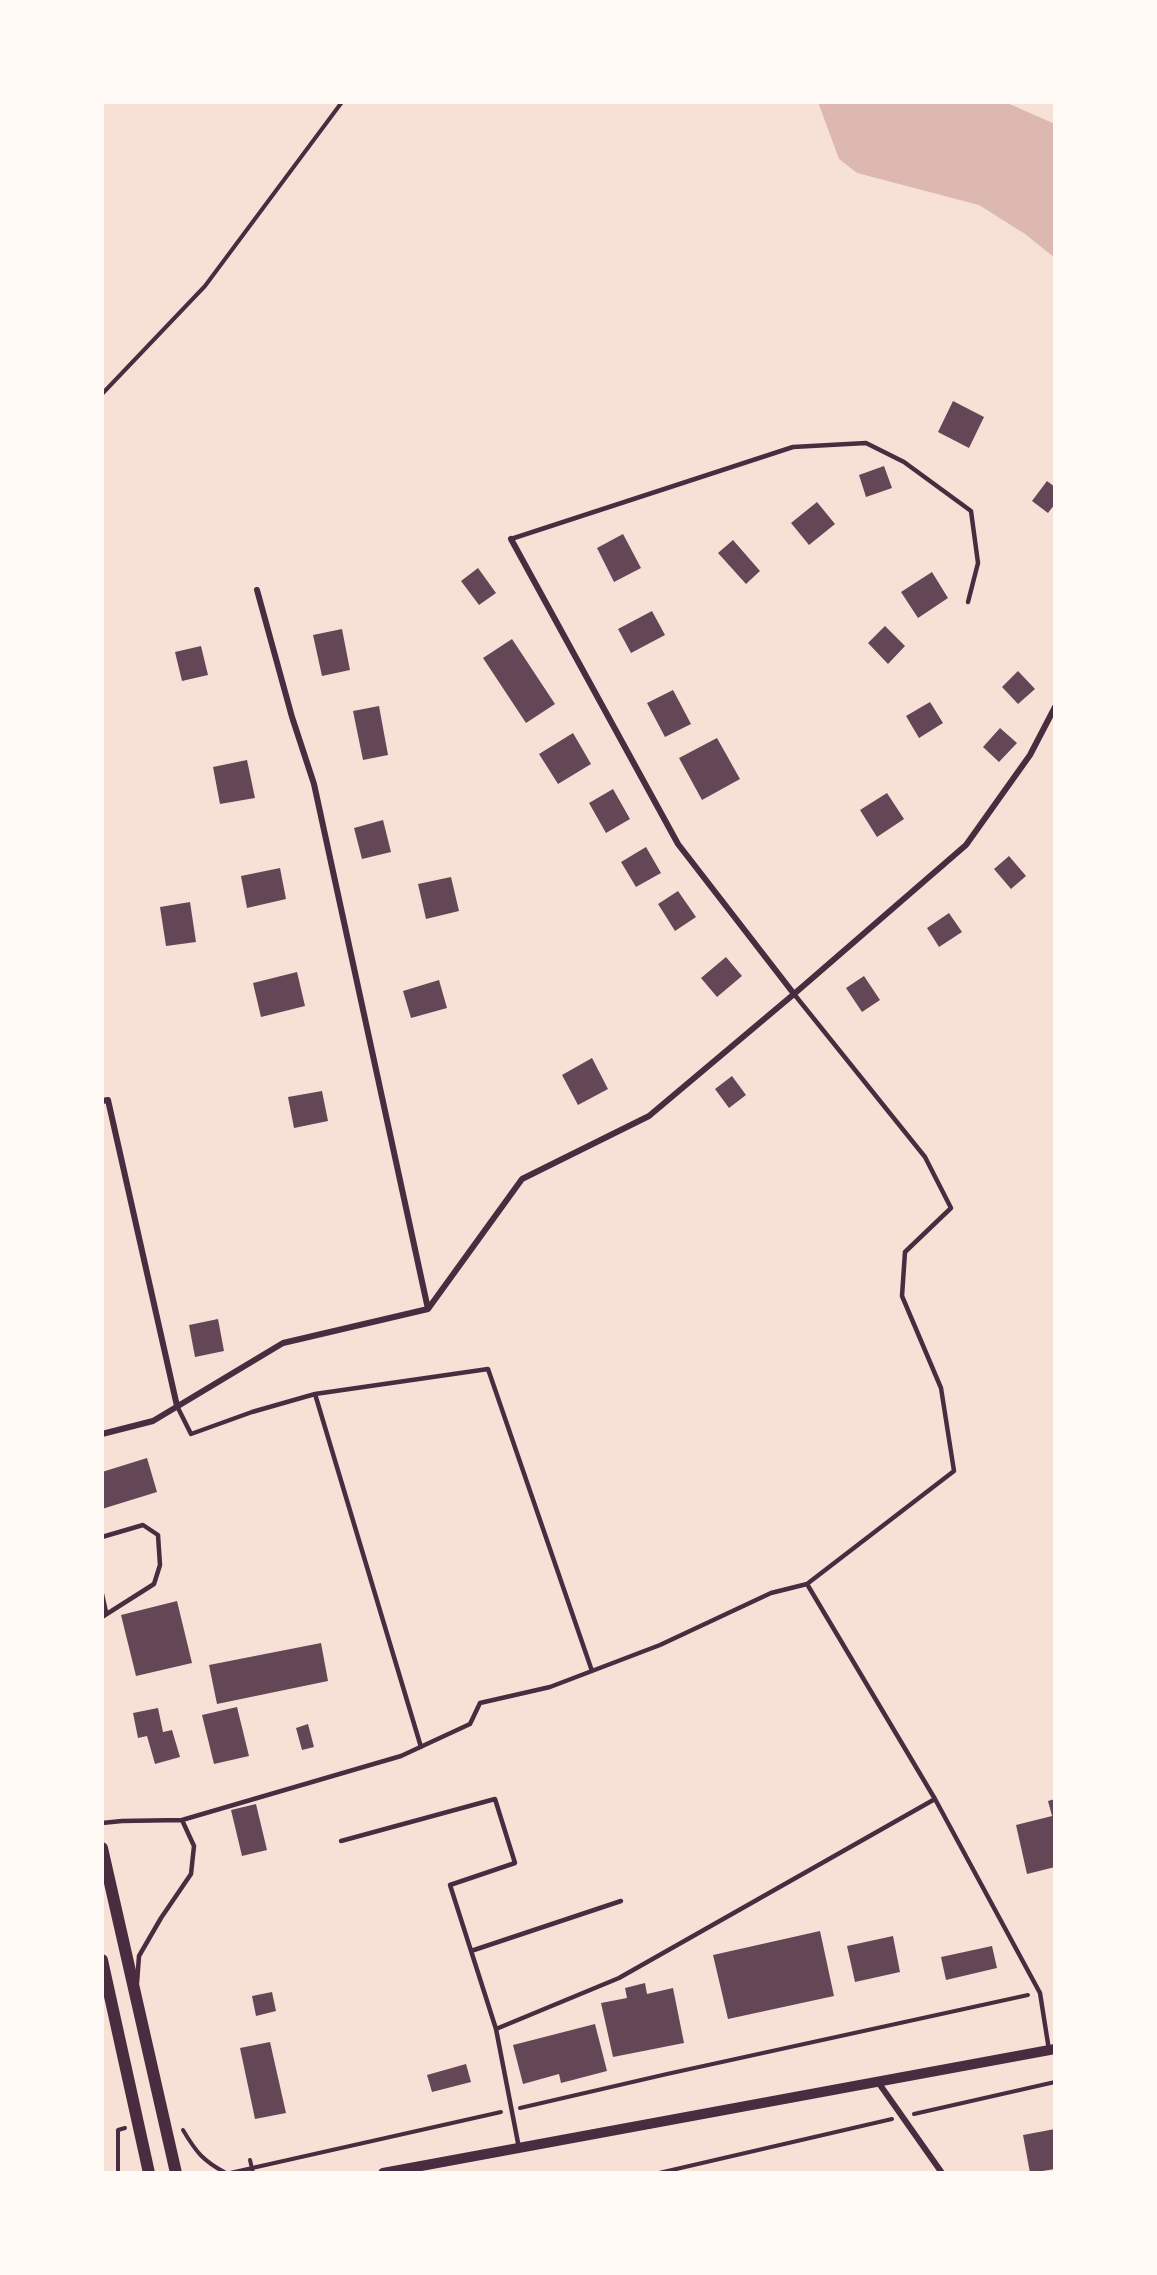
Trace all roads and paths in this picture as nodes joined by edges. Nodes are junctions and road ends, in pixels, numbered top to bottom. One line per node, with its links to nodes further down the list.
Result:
1 (342, 102): 2 (path)
2 (102, 394)
3 (511, 539): 5 (lane); 7 (street)
4 (257, 590): 9 (street)
5 (968, 602)
6 (1055, 707): 7 (street)
7 (794, 994): 9 (street); 14 (lane)
8 (102, 1101): 11 (street)
9 (428, 1309): 11 (street)
10 (315, 1394): 11 (lane); 17 (lane); 18 (lane)
11 (177, 1406): 12 (street)
12 (102, 1434)
13 (102, 1537): 16 (lane)
14 (807, 1584): 17 (lane); 19 (lane)
15 (102, 1594): 16 (lane)
16 (104, 1614)
17 (592, 1671): 18 (lane)
18 (421, 1747): 20 (lane)
19 (935, 1799): 27 (lane); 29 (lane)
20 (182, 1821): 21 (lane); 28 (lane)
21 (102, 1823)
22 (341, 1841): 25 (lane)
23 (102, 1848): 28 (main road)
24 (621, 1901): 25 (lane)
25 (471, 1951): 29 (lane)
26 (102, 1960): 38 (main road)
27 (1040, 1993): 30 (lane); 33 (path)
28 (136, 2000): 39 (main road)
29 (496, 2029): 33 (lane)
30 (1052, 2050): 31 (street)
31 (878, 2082): 34 (street); 35 (street)
32 (1055, 2082): 34 (path)
33 (512, 2110): 35 (lane); 37 (path)
34 (902, 2117): 42 (path); 43 (street)
35 (519, 2149): 41 (street)
36 (250, 2160): 37 (path)
37 (252, 2170): 40 (path)
38 (150, 2173)
39 (176, 2173)
40 (230, 2173)
41 (383, 2173)
42 (659, 2173)
43 (942, 2173)

